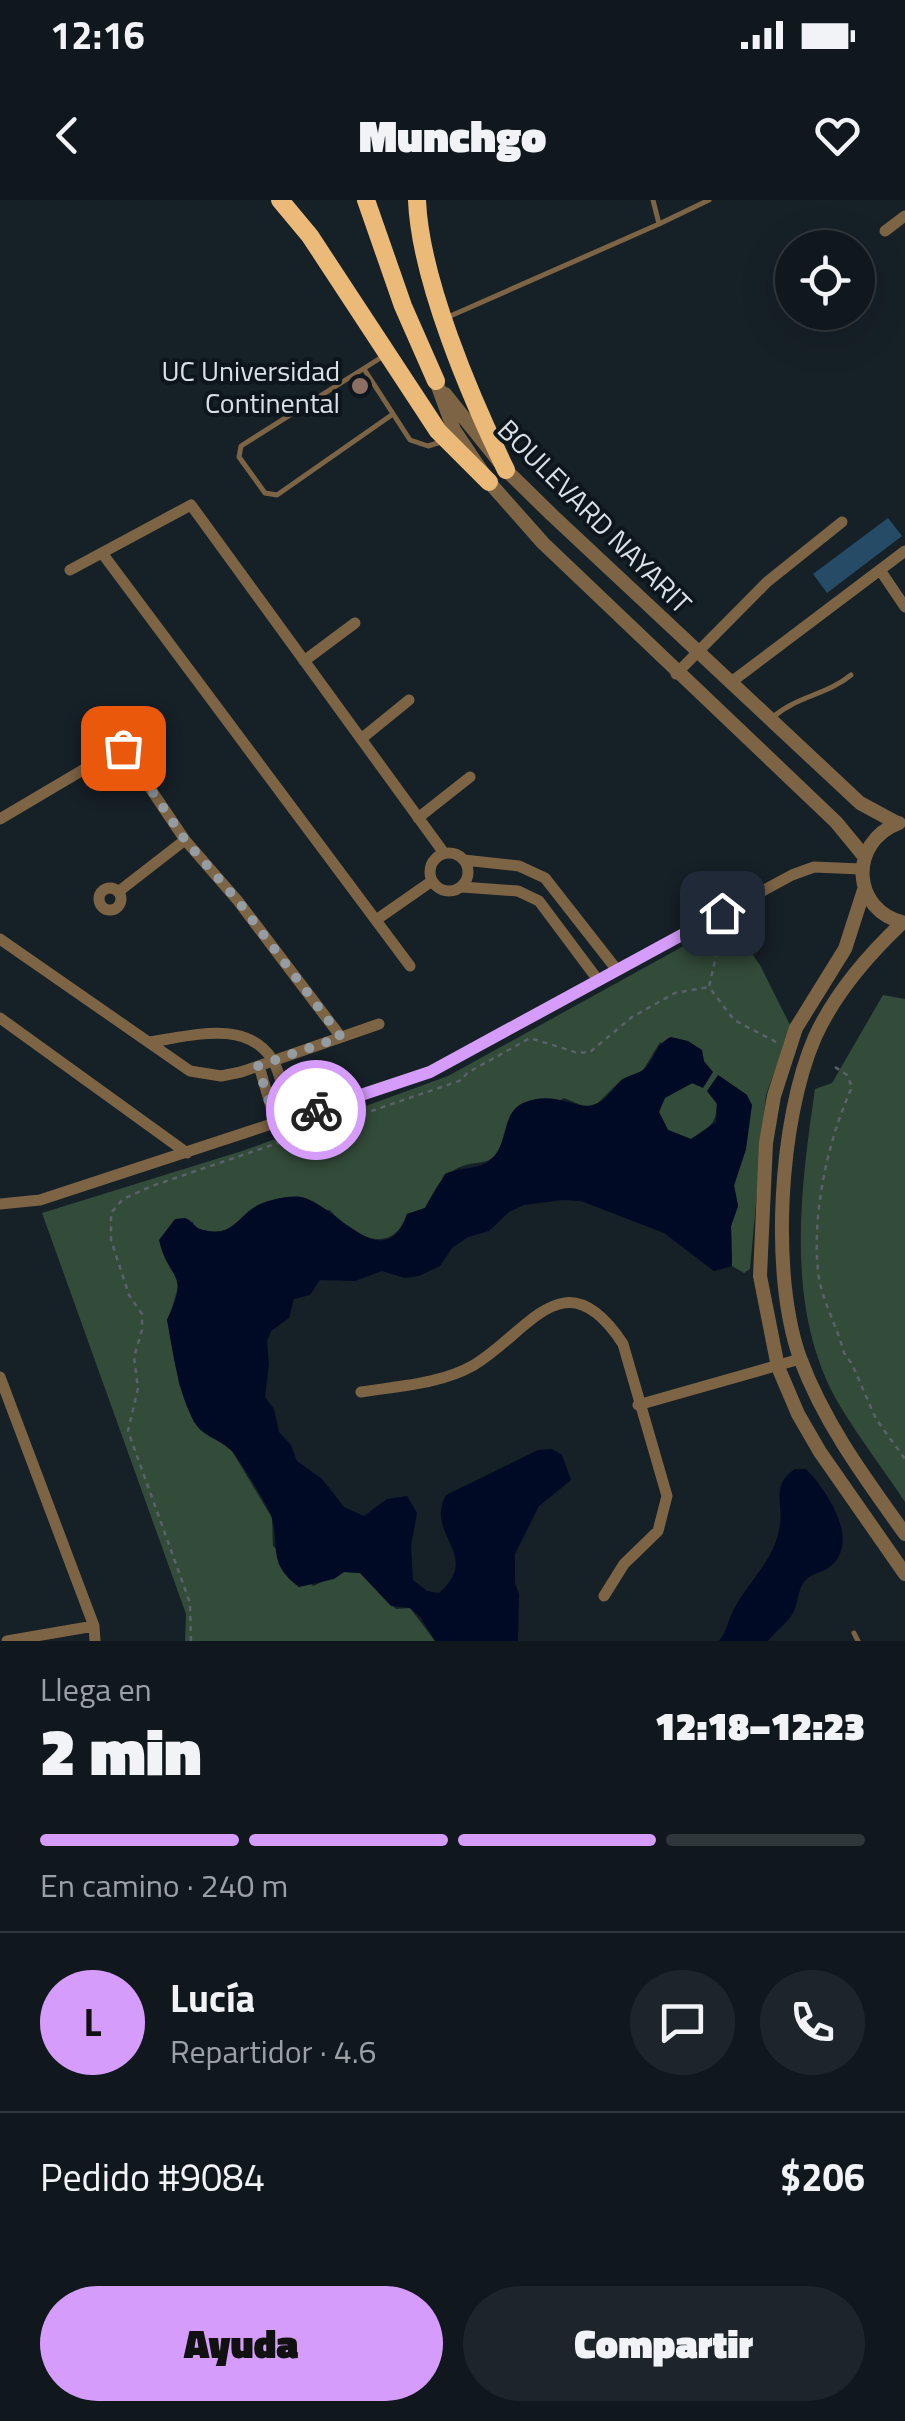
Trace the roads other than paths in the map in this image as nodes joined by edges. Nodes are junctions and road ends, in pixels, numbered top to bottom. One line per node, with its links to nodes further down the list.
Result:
1 (280, 200): 10 (highway)
2 (366, 200): 12 (highway)
3 (417, 200): 9 (highway)
4 (653, 200): 7 (lane)
5 (708, 200): 7 (lane)
6 (905, 216): 8 (street)
7 (659, 224): 9 (lane)
8 (885, 231)
9 (445, 319): 15 (highway)
10 (386, 354): 11 (lane); 14 (highway)
11 (364, 370): 13 (lane); 13 (lane)
12 (436, 381): 15 (street, BOULEVARD NAYARIT); 16 (street, BOULEVARD NAYARIT)
13 (393, 414): 14 (lane)
14 (447, 441): 16 (highway)
15 (506, 470): 24 (street, BOULEVARD NAYARIT)
16 (490, 482): 26 (street, BOULEVARD NAYARIT)
17 (842, 522): 24 (street)
18 (905, 551): 21 (street)
19 (102, 552): 20 (street); 25 (street); 46 (street)
20 (70, 570)
21 (880, 570): 22 (street); 28 (street)
22 (905, 606)
23 (354, 622): 25 (street)
24 (698, 652): 26 (street); 28 (street, BOULEVARD NAYARIT)
25 (304, 661): 32 (street)
26 (676, 674): 41 (street, BOULEVARD NAYARIT)
27 (852, 675): 30 (lane)
28 (730, 683): 30 (street, BOULEVARD NAYARIT)
29 (409, 700): 32 (street)
30 (771, 719): 37 (street, BOULEVARD NAYARIT)
31 (146, 732): 33 (street)
32 (360, 739): 35 (street)
33 (123, 748): 36 (street); 38 (street)
34 (470, 777): 35 (street)
35 (418, 818): 39 (street)
36 (0, 819)
37 (901, 823): 41 (street)
38 (185, 840): 45 (street); 55 (street)
39 (444, 854): 40 (street); 42 (street)
40 (464, 860): 43 (street); 50 (street)
41 (862, 862): 44 (street); 50 (street)
42 (432, 882): 43 (street); 46 (street)
43 (462, 887): 51 (street)
44 (864, 890): 47 (street); 54 (street)
45 (118, 892)
46 (376, 920): 49 (street)
47 (903, 923): 56 (street)
48 (0, 939): 57 (street)
49 (410, 966)
50 (617, 970): 51 (street)
51 (598, 980): 60 (street)
52 (0, 1018): 62 (street)
53 (380, 1024): 55 (street)
54 (796, 1028): 56 (street); 65 (street)
55 (341, 1037): 58 (street)
56 (815, 1037): 64 (street)
57 (149, 1042): 58 (street); 59 (street)
58 (274, 1061): 59 (street); 60 (street)
59 (258, 1066): 61 (street)
60 (290, 1119): 61 (street)
61 (276, 1124): 62 (street)
62 (187, 1153): 63 (street)
63 (0, 1204)
64 (800, 1358): 65 (street); 69 (street)
65 (778, 1366): 68 (street); 70 (street)
66 (0, 1377): 72 (street)
67 (361, 1392): 68 (street)
68 (638, 1405): 71 (street)
69 (905, 1534)
70 (905, 1574)
71 (604, 1596)
72 (94, 1626): 74 (street); 75 (street)
73 (854, 1633): 76 (lane)
74 (8, 1641)
75 (95, 1641)
76 (858, 1641)

